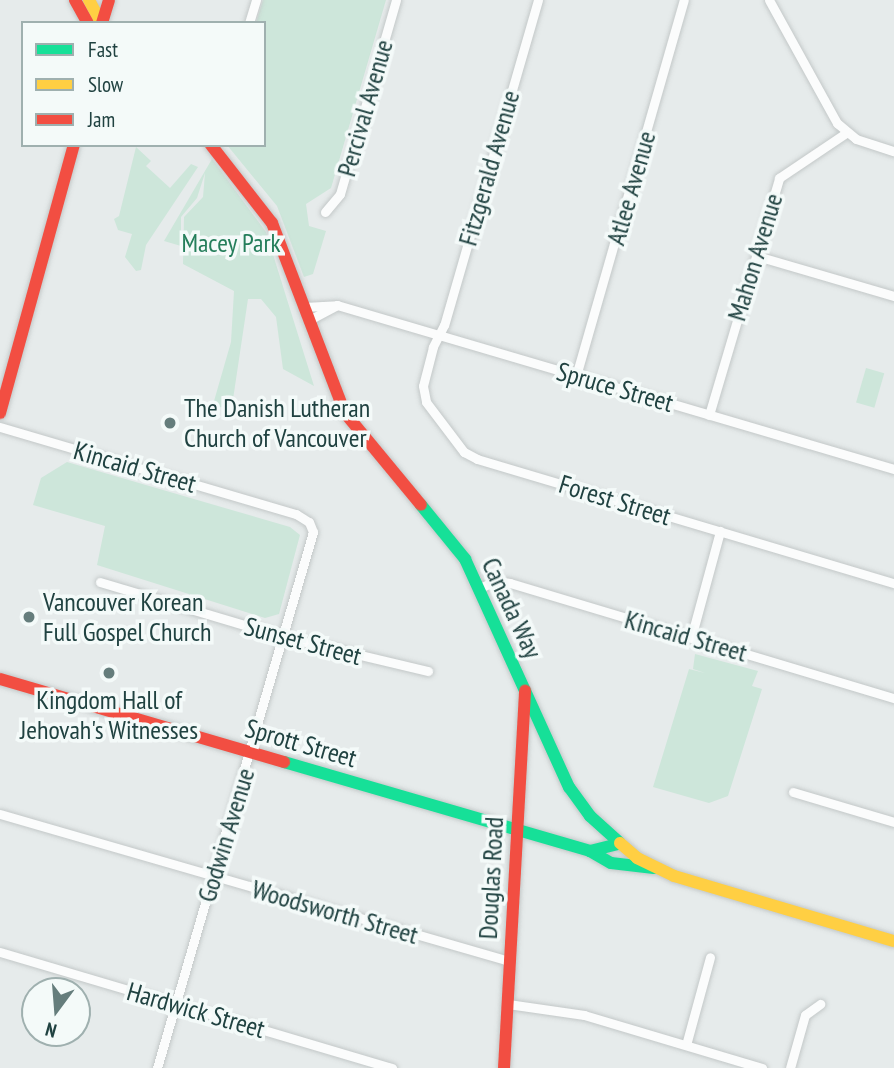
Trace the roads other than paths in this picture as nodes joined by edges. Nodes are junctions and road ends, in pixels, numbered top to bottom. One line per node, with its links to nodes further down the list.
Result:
1 (75, 0): 9 (main road)
2 (89, 0): 10 (main road)
3 (109, 0): 11 (main road)
4 (256, 0): 12 (street)
5 (396, 0): 17 (street, Percival Avenue)
6 (538, 0): 21 (street, Fitzgerald Avenue)
7 (684, 0): 22 (street, Atlee Avenue)
8 (770, 0): 13 (street)
9 (87, 21)
10 (100, 21)
11 (102, 21)
12 (250, 21)
13 (846, 133): 16 (street); 18 (street, Mahon Avenue)
14 (73, 147): 23 (main road)
15 (213, 147): 20 (main road, Canada Way)
16 (894, 151)
17 (325, 212)
18 (757, 256): 19 (street); 24 (street, Mahon Avenue)
19 (894, 296)
20 (306, 314): 21 (street, Spruce Street); 31 (main road, Canada Way)
21 (438, 336): 22 (street, Spruce Street); 28 (street, Forest Street)
22 (576, 376): 24 (street, Spruce Street)
23 (0, 413)
24 (709, 415): 26 (street, Spruce Street)
25 (0, 427): 27 (street, Kincaid Street)
26 (894, 469)
27 (309, 522): 32 (street, Godwin Avenue)
28 (720, 531): 30 (street, Forest Street); 33 (street)
29 (100, 582): 32 (street, Sunset Street)
30 (894, 583)
31 (479, 588): 33 (street, Kincaid Street); 36 (main road, Canada Way)
32 (284, 637): 34 (street, Sunset Street); 38 (street, Godwin Avenue)
33 (691, 638): 37 (street, Kincaid Street)
34 (428, 671)
35 (0, 678): 38 (main road, Sprott Street)
36 (526, 690): 42 (main road, Douglas Road); 43 (main road, Canada Way)
37 (894, 698)
38 (251, 752): 42 (main road, Sprott Street); 46 (street, Godwin Avenue)
39 (793, 792): 41 (street)
40 (0, 814): 46 (street, Woodsworth Street)
41 (894, 822)
42 (516, 829): 44 (main road, Sprott Street); 50 (main road, Douglas Road)
43 (619, 844): 44 (main road); 45 (main road, Canada Way)
44 (590, 851): 45 (main road, Sprott Street)
45 (657, 868): 47 (main road, Canada Way)
46 (214, 877): 50 (street, Woodsworth Street); 51 (street, Godwin Avenue)
47 (894, 941)
48 (0, 952): 51 (street, Hardwick Street)
49 (710, 957): 54 (street)
50 (509, 961): 52 (main road, Douglas Road)
51 (176, 1004): 55 (street, Godwin Avenue); 56 (street, Hardwick Street)
52 (508, 1004): 54 (street); 57 (main road, Douglas Road)
53 (820, 1004): 59 (street)
54 (686, 1045): 58 (street)
55 (157, 1068)
56 (392, 1068)
57 (504, 1068)
58 (762, 1068)
59 (790, 1068)

